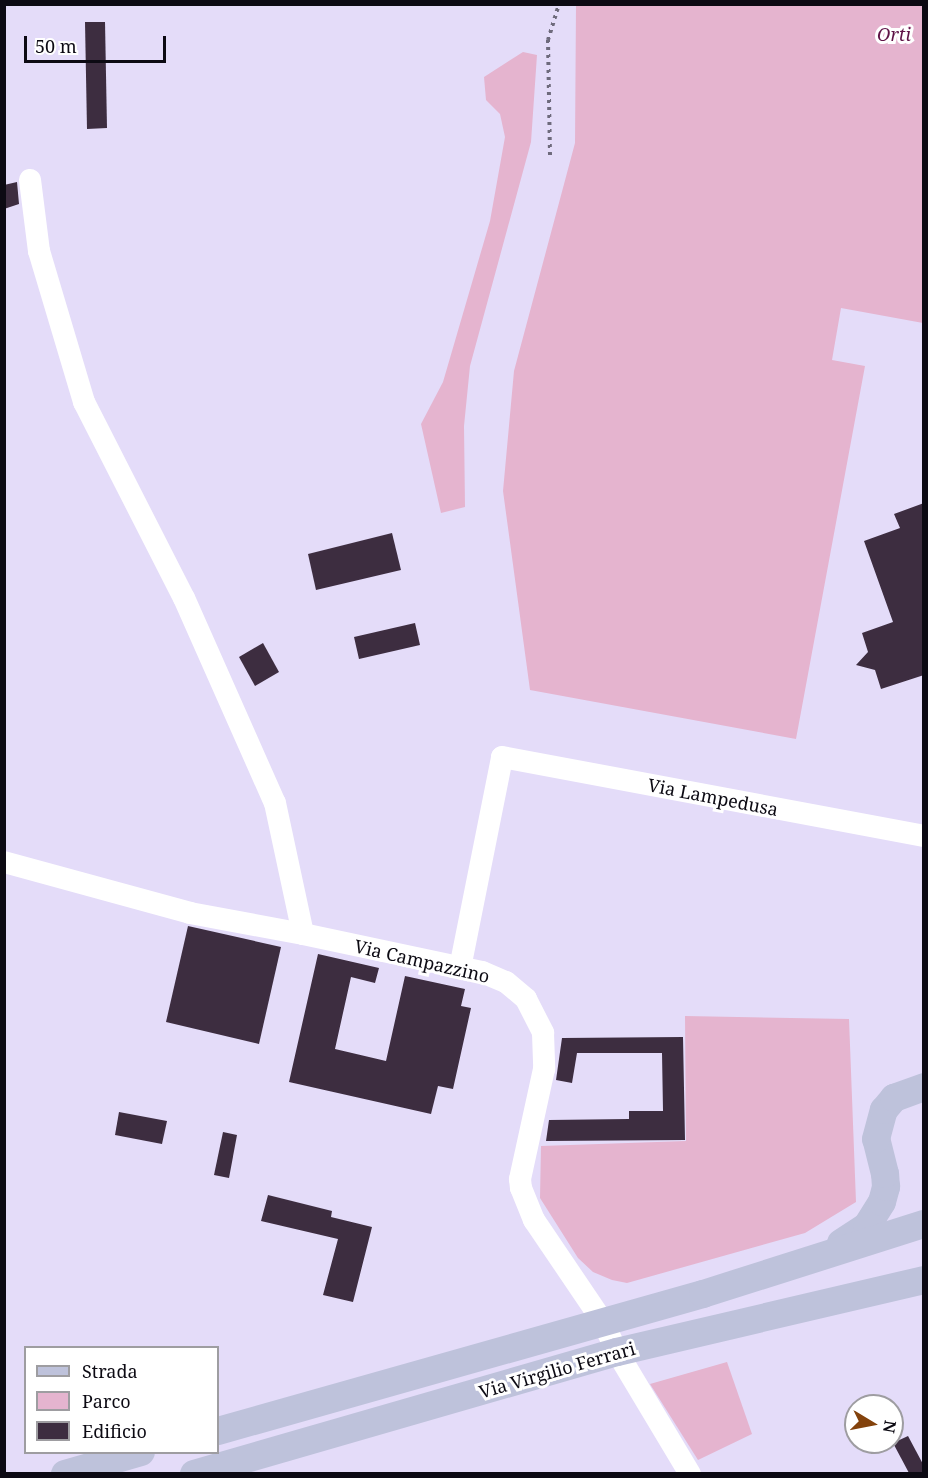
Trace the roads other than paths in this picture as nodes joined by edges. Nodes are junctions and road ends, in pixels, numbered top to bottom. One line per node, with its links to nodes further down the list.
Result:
1 (30, 180): 4 (street)
2 (924, 837): 5 (street, Via Lampedusa)
3 (4, 862): 4 (street, Via Campazzino)
4 (303, 934): 5 (street, Via Campazzino)
5 (460, 968): 10 (street, Via Campazzino)
6 (924, 1087): 8 (main road)
7 (923, 1224): 8 (main road, Via Virgilio Ferrari)
8 (825, 1254): 10 (main road, Via Virgilio Ferrari)
9 (924, 1280): 11 (main road, Via Virgilio Ferrari)
10 (603, 1322): 11 (street, Via Campazzino); 12 (main road, Via Virgilio Ferrari)
11 (616, 1352): 15 (main road, Via Virgilio Ferrari); 16 (street)
12 (219, 1431)
13 (134, 1454): 14 (main road)
14 (65, 1473)
15 (194, 1473)
16 (690, 1473)

